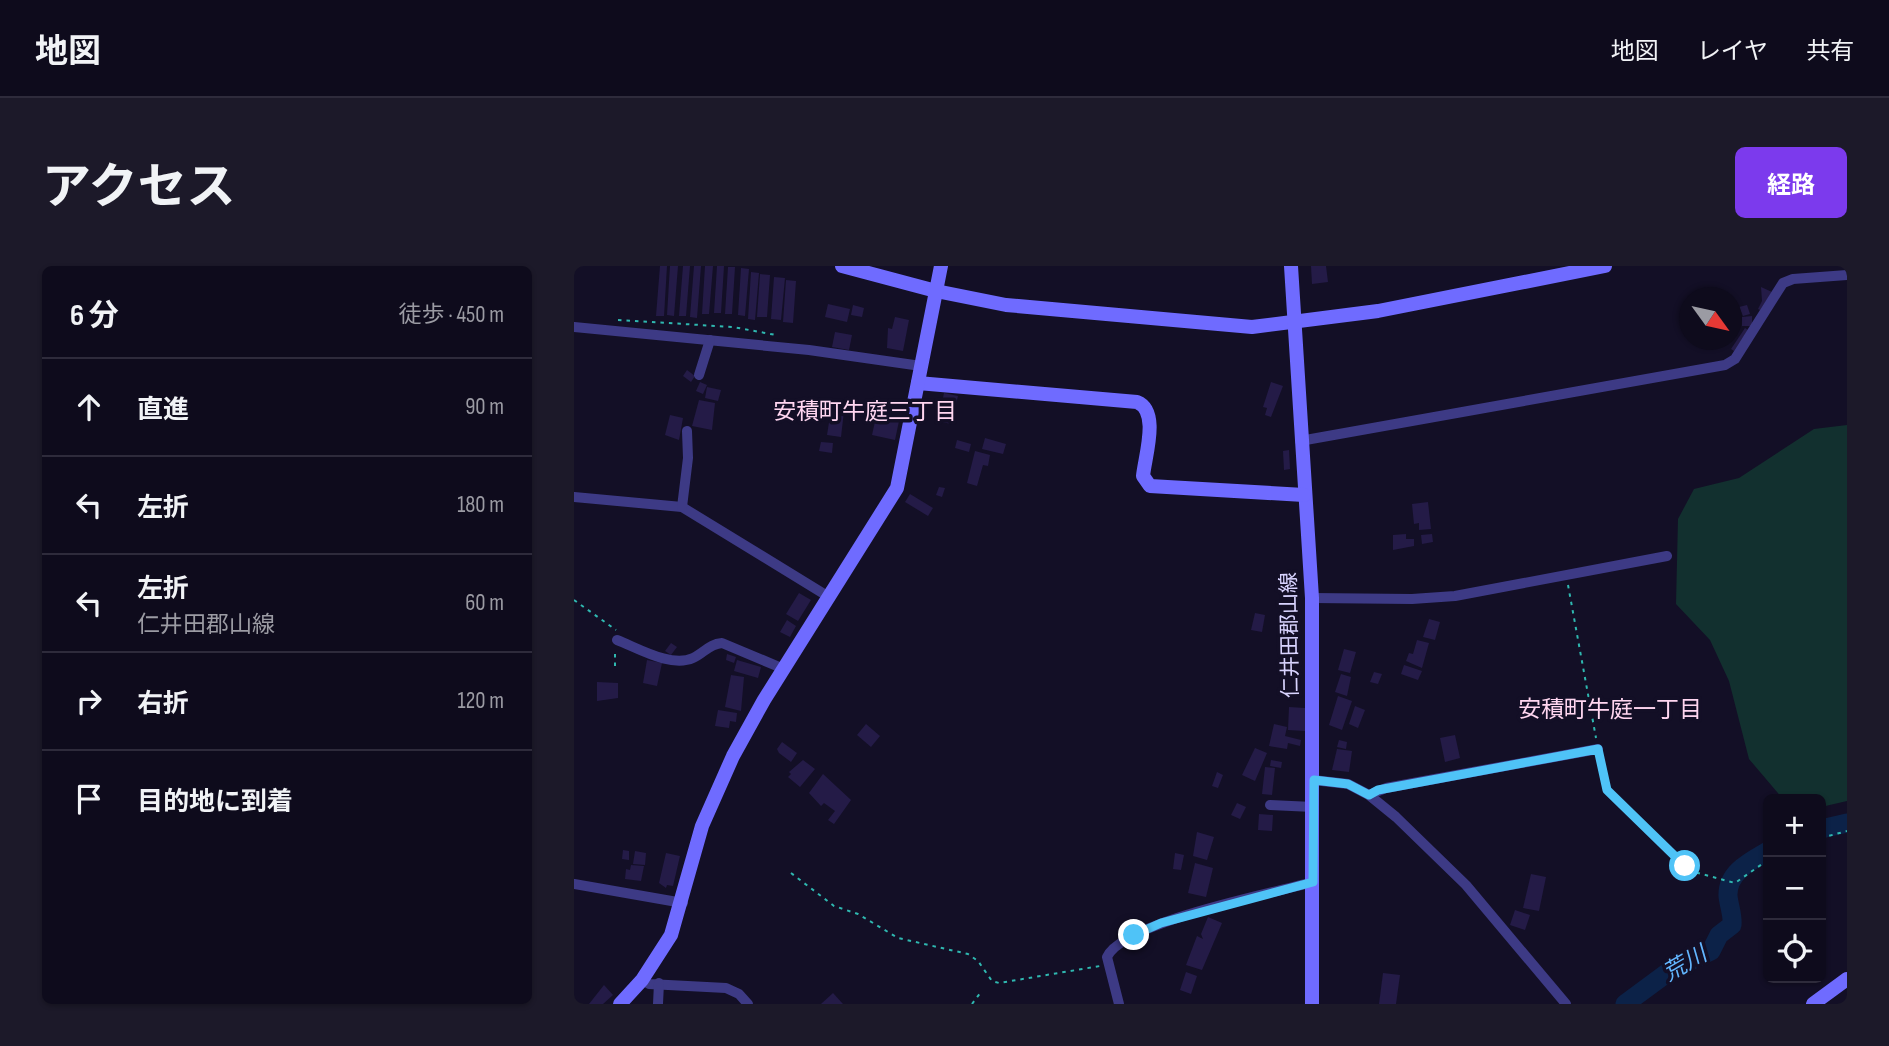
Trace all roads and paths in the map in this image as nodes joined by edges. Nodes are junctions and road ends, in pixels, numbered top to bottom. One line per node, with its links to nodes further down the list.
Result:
1 (842, 266): 6 (street)
2 (941, 266): 6 (street)
3 (1291, 266): 8 (street, 仁井田郡山線)
4 (1605, 266): 8 (street)
5 (1847, 275): 16 (street)
6 (936, 291): 8 (street); 12 (street)
7 (613, 320): 10 (path)
8 (1295, 323): 16 (street, 仁井田郡山線)
9 (574, 327): 11 (street)
10 (780, 336)
11 (710, 340): 12 (street); 13 (street)
12 (920, 366): 14 (street)
13 (699, 375)
14 (918, 383): 17 (street); 22 (street)
15 (687, 431): 19 (street)
16 (1300, 441): 17 (street, 仁井田郡山線)
17 (1304, 495): 23 (street, 仁井田郡山線)
18 (574, 497): 19 (street)
19 (682, 507): 22 (street)
20 (1667, 556): 21 (street)
21 (1566, 574): 23 (street); 28 (path)
22 (829, 597): 27 (street)
23 (1312, 598): 29 (street, 仁井田郡山線)
24 (574, 600): 25 (path)
25 (617, 640): 26 (path); 27 (street)
26 (615, 666)
27 (784, 669): 39 (street)
28 (1598, 749): 30 (street); 35 (path)
29 (1314, 780): 30 (street); 32 (street, 仁井田郡山線)
30 (1369, 795): 51 (street)
31 (1270, 805): 32 (street)
32 (1313, 807): 37 (street, 仁井田郡山線)
33 (1847, 831): 34 (path)
34 (1826, 837)
35 (1763, 863)
36 (791, 873): 40 (path)
37 (1313, 882): 40 (street); 50 (street, 仁井田郡山線)
38 (574, 884): 39 (street)
39 (683, 903): 42 (street)
40 (1108, 965): 49 (street)
41 (1847, 979): 52 (street)
42 (642, 980): 43 (street); 45 (street)
43 (659, 983): 46 (street); 47 (street)
44 (981, 992): 48 (path)
45 (620, 1004)
46 (658, 1004)
47 (748, 1004)
48 (972, 1004)
49 (1119, 1004)
50 (1312, 1004)
51 (1566, 1004)
52 (1813, 1004)

